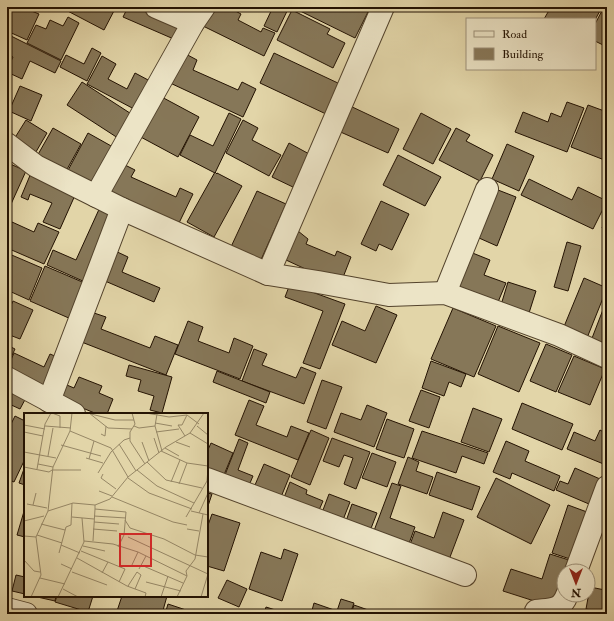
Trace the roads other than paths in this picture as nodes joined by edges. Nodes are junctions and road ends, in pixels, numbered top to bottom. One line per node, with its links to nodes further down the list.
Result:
1 (156, 7): 3 (street)
2 (383, 7): 8 (street)
3 (199, 15): 6 (street)
4 (7, 144): 6 (street)
5 (487, 189): 9 (street)
6 (96, 196): 7 (street)
7 (122, 209): 8 (street); 12 (street)
8 (268, 274): 9 (street)
9 (445, 293): 10 (street)
10 (607, 357)
11 (7, 378): 12 (street)
12 (49, 401): 13 (street)
13 (72, 413)
14 (208, 479): 17 (street)
15 (607, 487): 16 (street)
16 (579, 563)
17 (465, 575)
18 (563, 603): 21 (street)
19 (7, 609): 20 (street)
20 (26, 614)
21 (536, 614)

